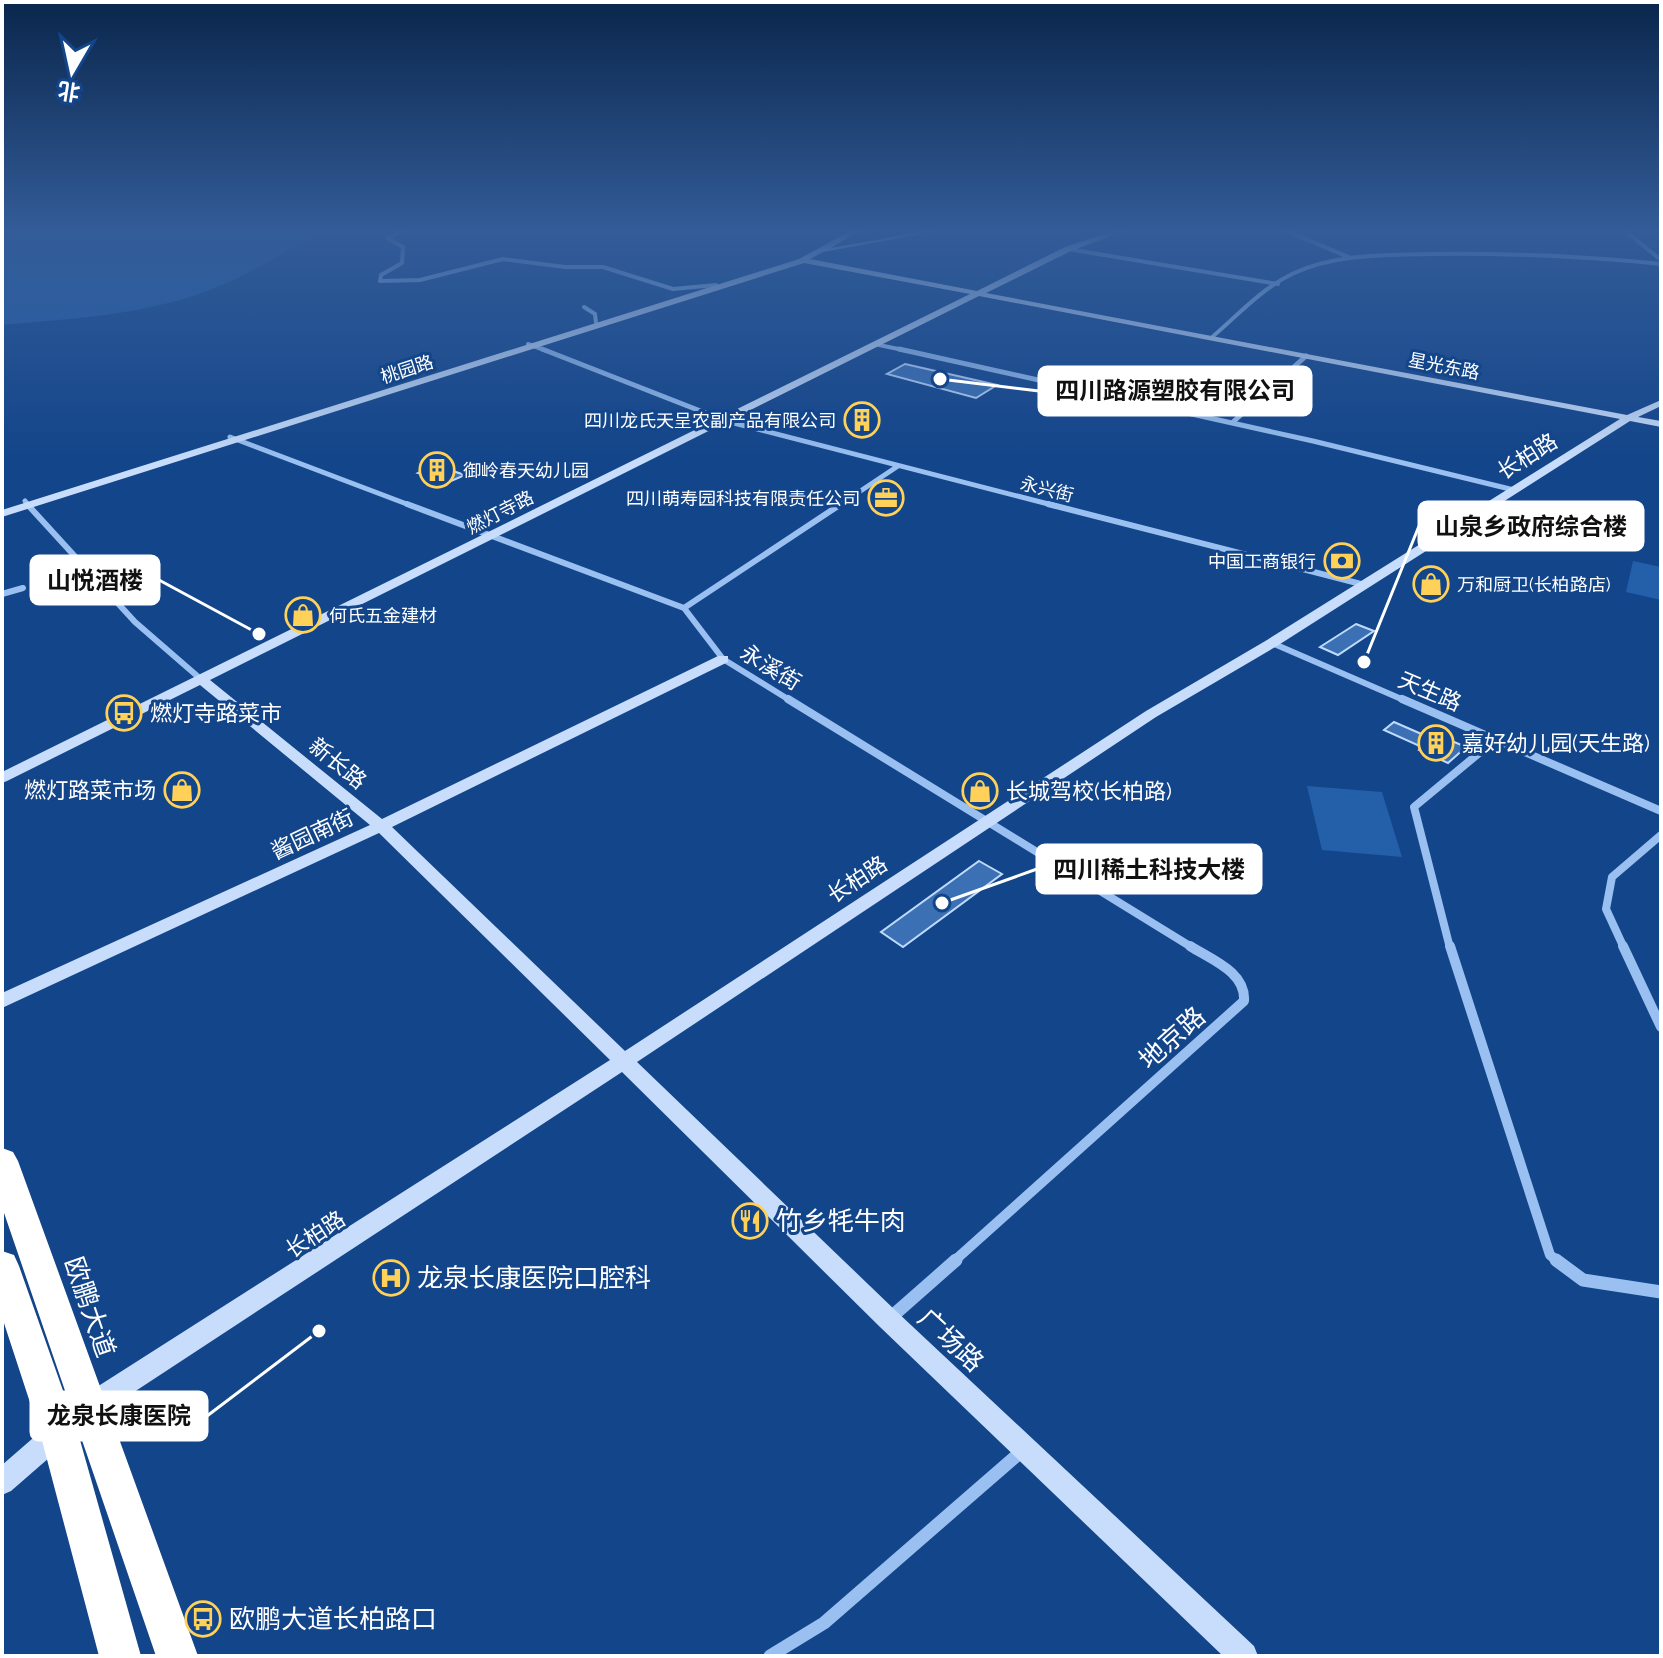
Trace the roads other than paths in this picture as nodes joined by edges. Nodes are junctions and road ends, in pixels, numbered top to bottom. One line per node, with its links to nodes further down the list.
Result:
1 (649, 306): 7 (street)
2 (651, 306): 9 (street, 桃园路)
3 (956, 306): 10 (street, 燃灯寺路)
4 (1052, 306): 8 (street, 星光东路)
5 (1251, 306): 8 (street)
6 (584, 307): 7 (street)
7 (596, 323): 9 (street)
8 (1213, 337): 11 (street, 星光东路); 13 (street, 星光东路)
9 (531, 344): 14 (street, 永兴街); 17 (street, 桃园路)
10 (879, 345): 14 (street, 燃灯寺路); 15 (street)
11 (1306, 356): 13 (street, 星光东路); 15 (street)
12 (1661, 403): 13 (street, 长柏路)
13 (1632, 416): 16 (street, 星光东路); 19 (street, 长柏路)
14 (726, 421): 18 (street, 永兴街); 22 (street, 燃灯寺路)
15 (1233, 422): 19 (street)
16 (1661, 422)
17 (233, 439): 20 (street, 桃园路); 22 (street)
18 (898, 466): 23 (street, 永兴街); 26 (street)
19 (1514, 490): 23 (street, 长柏路)
20 (26, 503): 21 (street, 桃园路); 29 (street, 新长路)
21 (2, 511)
22 (493, 536): 26 (street); 29 (street, 燃灯寺路)
23 (1361, 584): 27 (street, 长柏路)
24 (23, 588): 25 (street)
25 (2, 594)
26 (684, 608): 28 (street, 永溪街)
27 (1272, 643): 30 (street, 天生路); 33 (street, 长柏路)
28 (723, 659): 33 (street, 永溪街); 34 (street, 酱园南街)
29 (203, 681): 31 (street, 燃灯寺路); 34 (street, 新长路)
30 (1496, 739): 32 (street, 天生路); 41 (street)
31 (2, 778)
32 (1661, 811)
33 (988, 820): 38 (street, 长柏路); 42 (street, 地京路)
34 (381, 826): 36 (street, 酱园南街); 38 (street, 新长路)
35 (1661, 835): 37 (street)
36 (2, 1001)
37 (1661, 1027)
38 (622, 1062): 42 (street, 广场路); 43 (street, 长柏路)
39 (2, 1161): 43 (highway, 欧鹏大道)
40 (2, 1266): 44 (highway)
41 (1661, 1292)
42 (888, 1319): 45 (street, 广场路)
43 (87, 1408): 44 (street, 长柏路); 48 (highway, 欧鹏大道)
44 (59, 1433): 46 (street, 长柏路); 47 (highway)
45 (1025, 1449): 49 (street); 50 (street, 广场路)
46 (2, 1482)
47 (120, 1656)
48 (177, 1656)
49 (770, 1656)
50 (1244, 1656)

